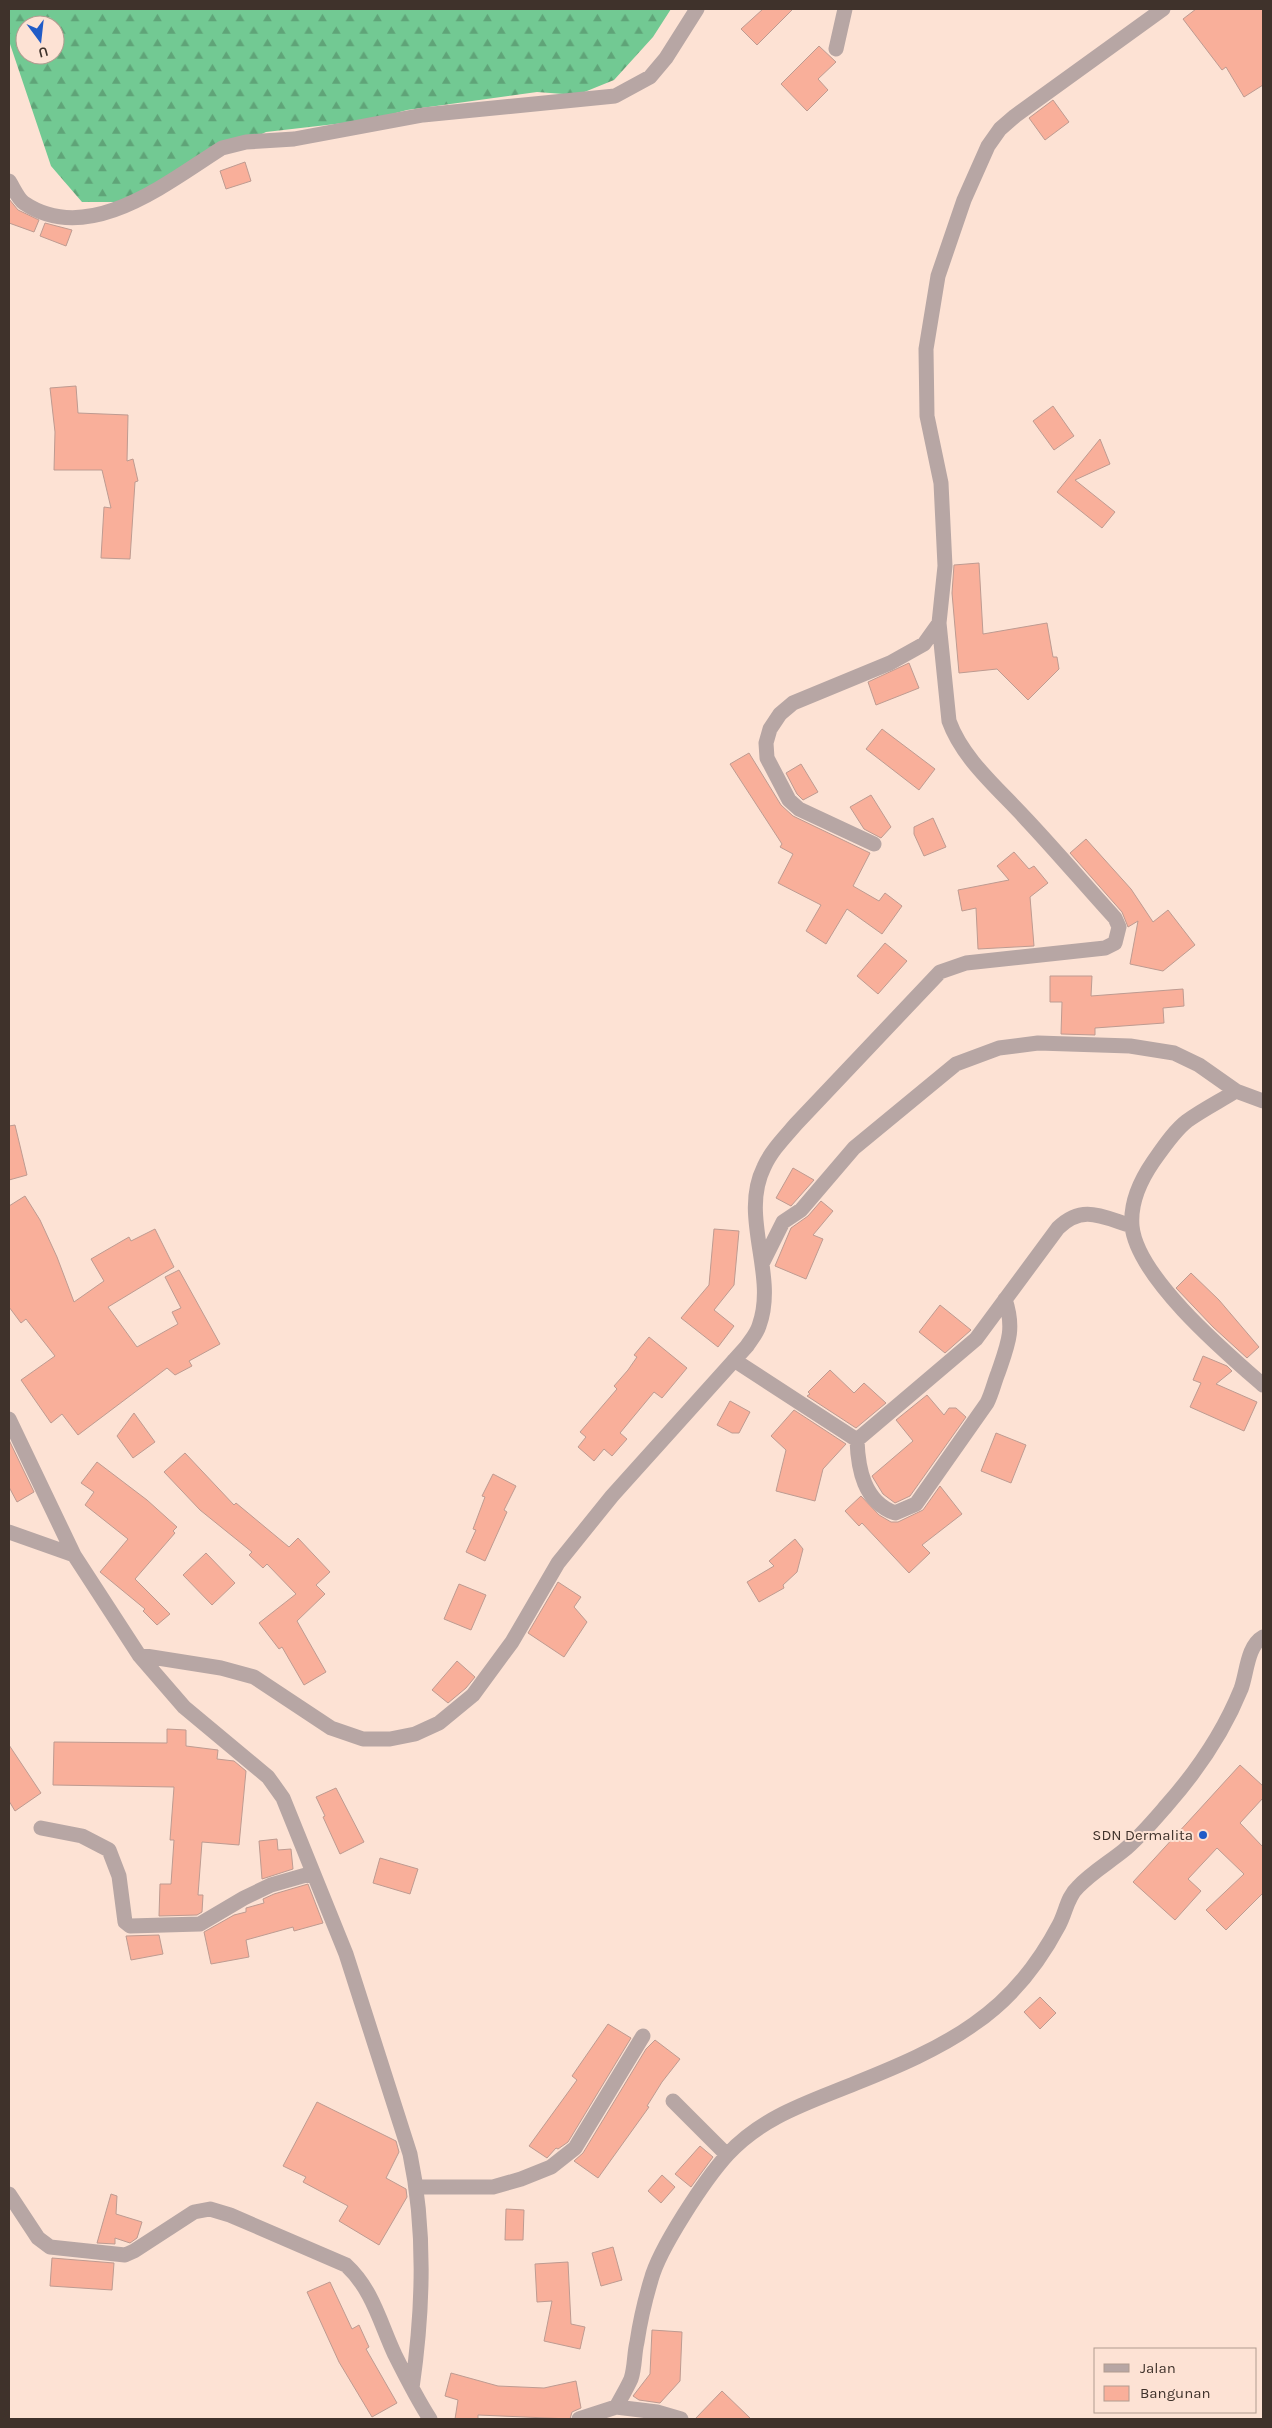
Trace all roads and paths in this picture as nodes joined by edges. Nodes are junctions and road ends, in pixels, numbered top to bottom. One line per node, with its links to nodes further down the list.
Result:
1 (697, 9): 5 (street)
2 (846, 9): 4 (street)
3 (1163, 9): 6 (street)
4 (836, 49)
5 (9, 181)
6 (939, 624): 7 (street); 11 (street)
7 (874, 844)
8 (1236, 1091): 9 (street); 10 (street); 11 (street)
9 (1263, 1101)
10 (1132, 1226): 12 (street); 14 (street)
11 (762, 1264): 13 (street)
12 (1006, 1299): 16 (street); 16 (street)
13 (734, 1360): 16 (street); 20 (street)
14 (1263, 1385)
15 (9, 1419): 18 (street)
16 (857, 1440)
17 (9, 1532): 18 (street)
18 (74, 1554): 20 (street)
19 (1263, 1637): 25 (street)
20 (139, 1654): 22 (street)
21 (41, 1828): 22 (street)
22 (313, 1872): 26 (street)
23 (643, 2036): 26 (street)
24 (673, 2101): 25 (street)
25 (728, 2155): 29 (street)
26 (416, 2187): 28 (street)
27 (9, 2194): 28 (street)
28 (412, 2388): 30 (street)
29 (616, 2407): 31 (street); 32 (street)
30 (428, 2417)
31 (580, 2419)
32 (681, 2419)

